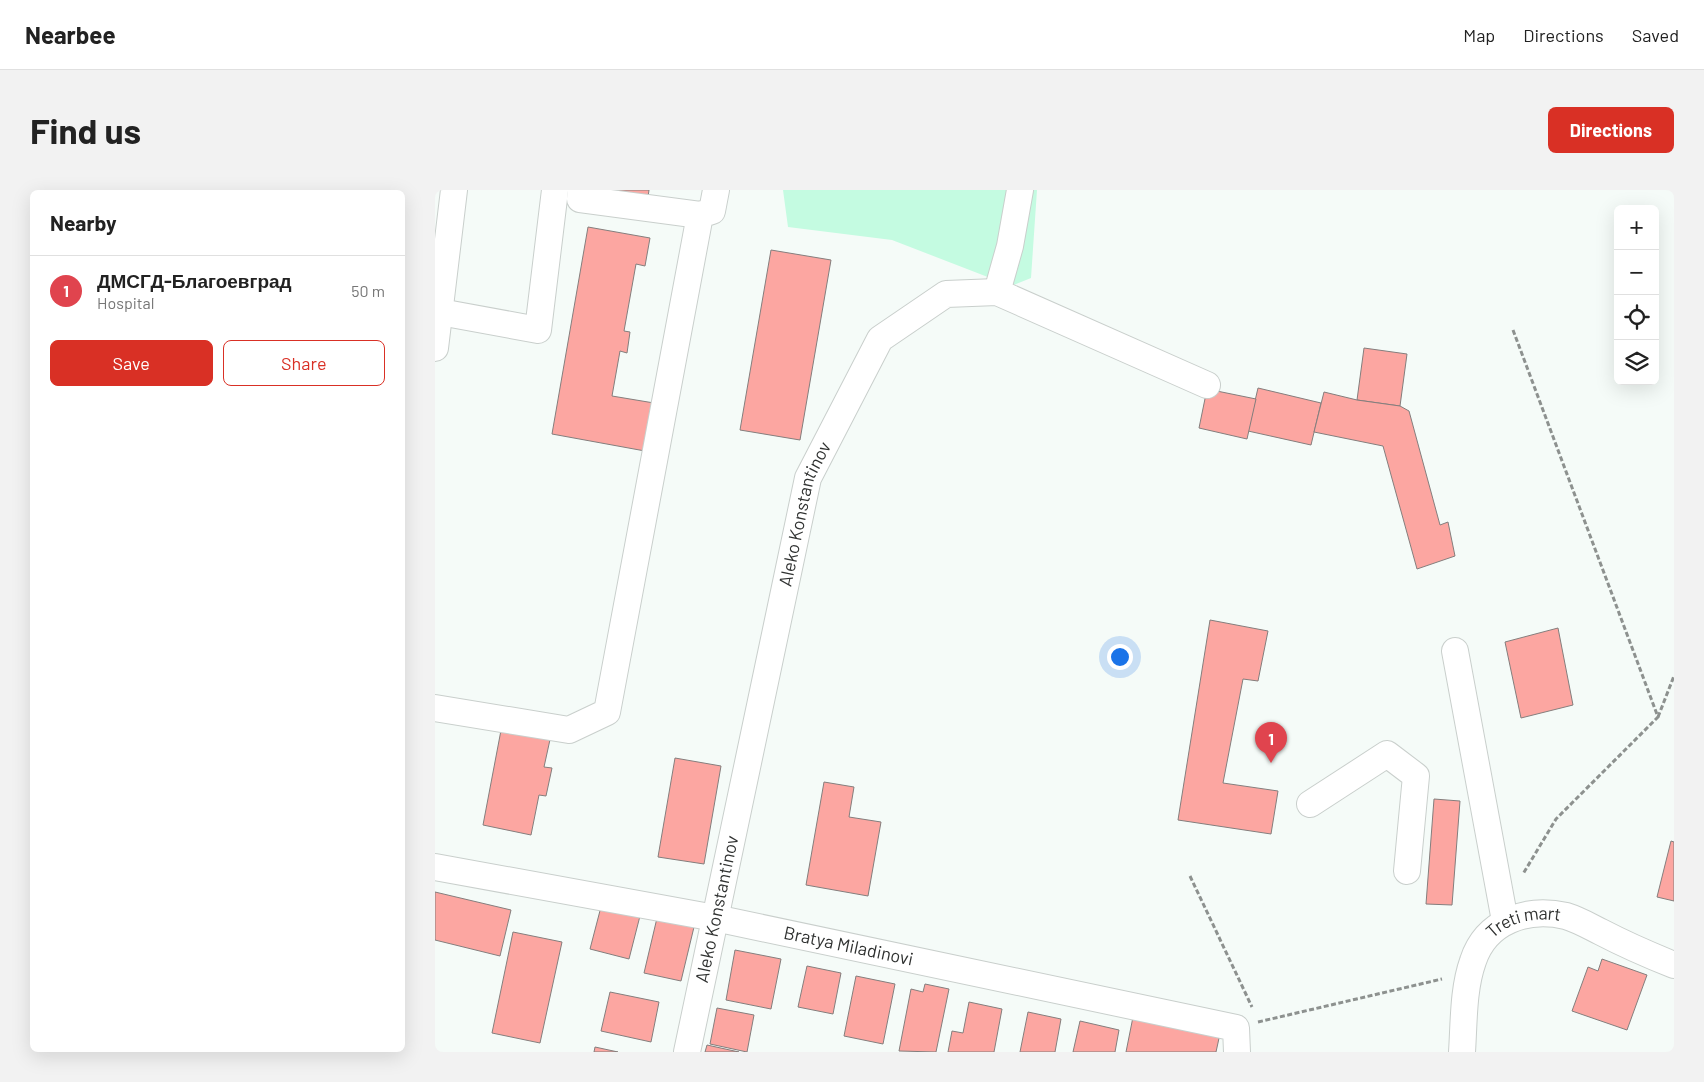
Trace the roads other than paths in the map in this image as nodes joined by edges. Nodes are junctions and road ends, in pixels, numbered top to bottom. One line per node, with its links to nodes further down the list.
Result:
1 (454, 190): 8 (street)
2 (555, 190): 8 (street)
3 (581, 190): 6 (street)
4 (716, 190): 6 (street)
5 (1020, 190): 7 (street)
6 (700, 215): 12 (street)
7 (997, 292): 10 (street, Aleko Konstantinov); 17 (street, Aleko Konstantinov)
8 (440, 312): 9 (street)
9 (435, 348)
10 (1207, 385)
11 (1455, 651): 16 (street)
12 (435, 708)
13 (1310, 804): 15 (street)
14 (435, 866): 17 (street, Bratya Miladinovi)
15 (1407, 871)
16 (1503, 910): 18 (street, Treti mart); 21 (street, Treti mart)
17 (715, 918): 19 (street, Aleko Konstantinov); 20 (street, Bratya Miladinovi)
18 (1674, 965)
19 (687, 1052)
20 (1237, 1052)
21 (1462, 1052)

